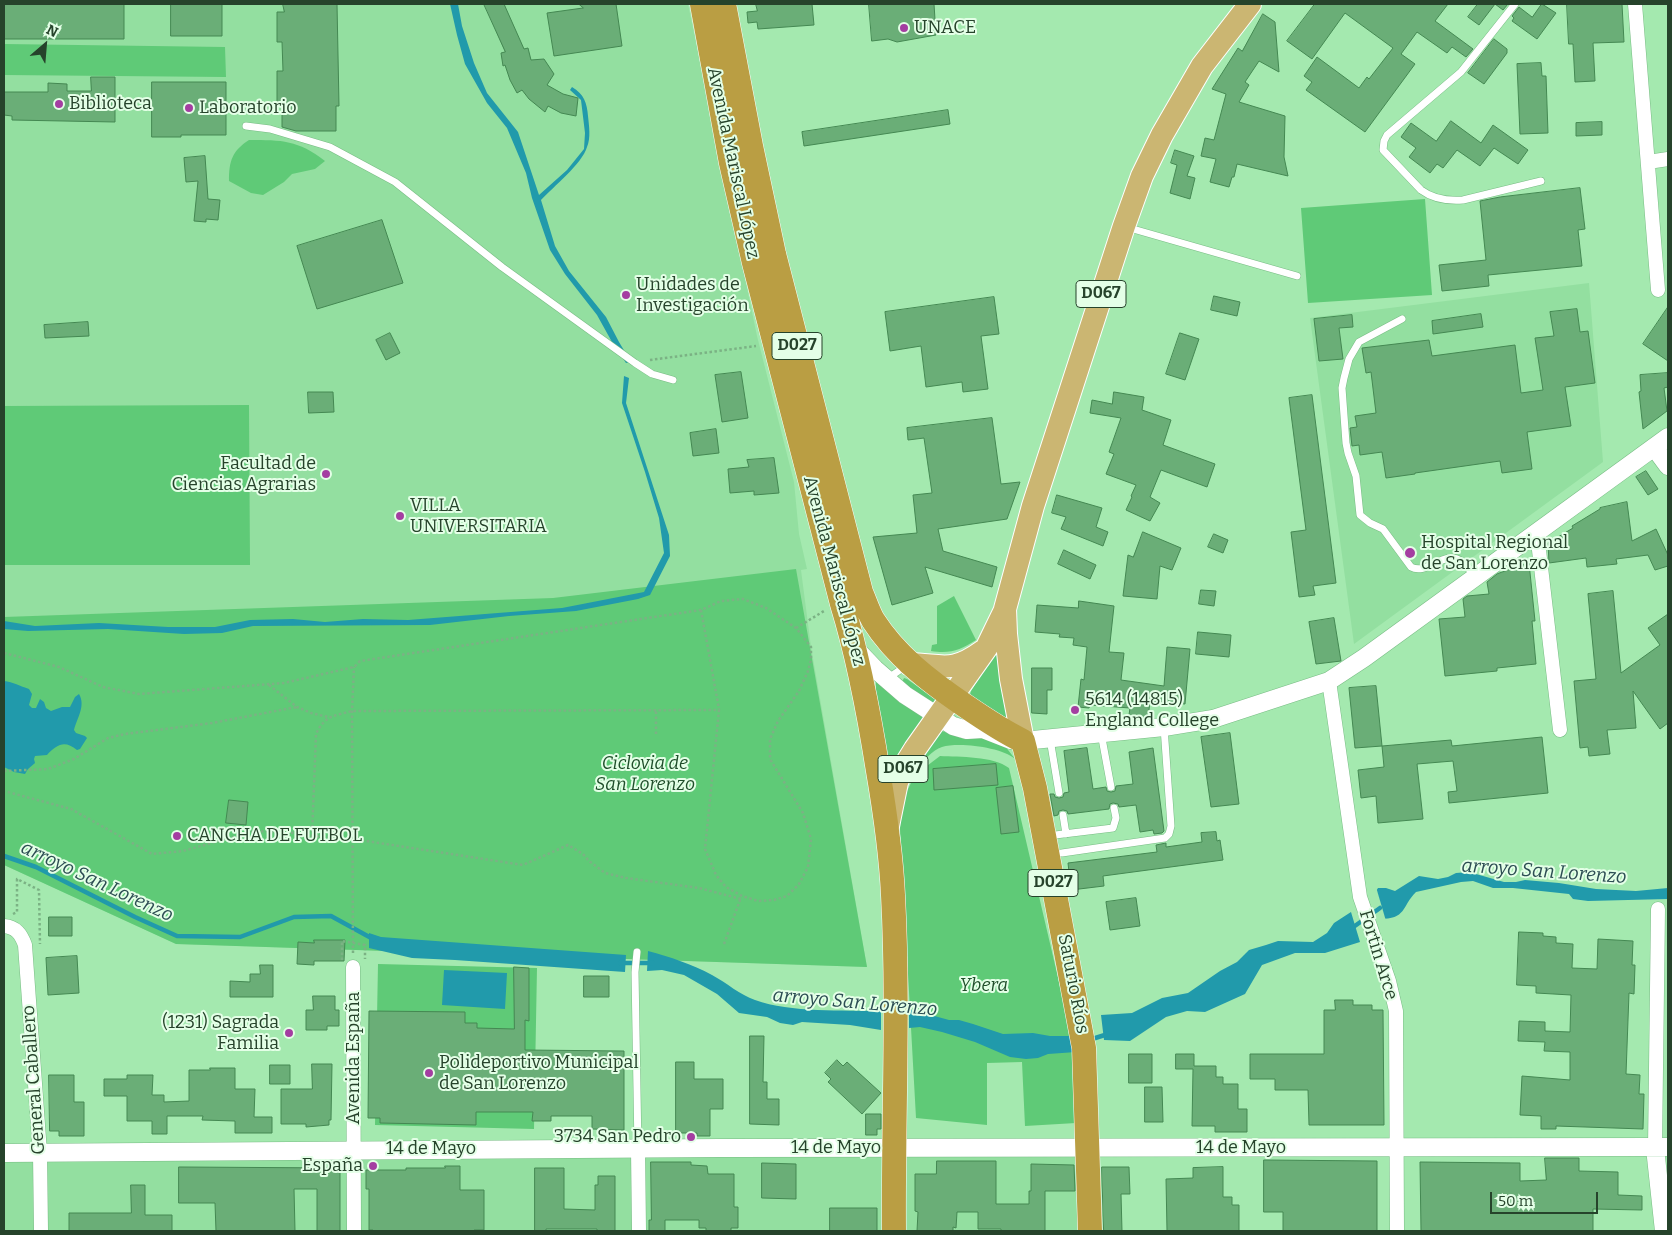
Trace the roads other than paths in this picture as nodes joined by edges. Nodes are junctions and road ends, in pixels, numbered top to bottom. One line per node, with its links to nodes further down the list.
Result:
1 (702, 4): 20 (highway, Avenida Mariscal López / D027)
2 (724, 4): 22 (highway, Avenida Mariscal López / D027)
3 (1250, 4): 10 (main road, D067)
4 (1516, 4): 9 (lane)
5 (1635, 4): 8 (street)
6 (246, 126): 14 (lane)
7 (1668, 159): 8 (street)
8 (1648, 162): 12 (street)
9 (1541, 181)
10 (1124, 226): 11 (lane); 19 (main road, D067)
11 (1297, 276)
12 (1658, 290)
13 (1402, 319): 18 (lane)
14 (673, 380)
15 (1661, 442): 16 (street); 17 (street)
16 (1668, 466)
17 (1537, 533): 18 (street); 28 (street)
18 (1475, 577): 24 (street)
19 (1005, 609): 21 (main road, D067); 31 (main road, D067)
20 (855, 648): 23 (street); 36 (highway, Avenida Mariscal López / D027)
21 (987, 648): 22 (main road); 25 (main road, D067)
22 (909, 664): 23 (lane); 25 (highway, Avenida Mariscal López / D027)
23 (887, 680): 26 (street)
24 (1330, 681): 27 (street); 45 (street, Fortin Arce)
25 (952, 697): 26 (main road, D067); 31 (highway, D027)
26 (938, 717): 31 (street); 36 (main road, D067)
27 (1164, 727): 29 (street); 38 (lane)
28 (1560, 730)
29 (1101, 734): 30 (street); 32 (lane)
30 (1050, 738): 31 (street); 33 (lane)
31 (1022, 741): 37 (highway, Saturio Ríos / D027)
32 (1111, 786)
33 (1059, 793)
34 (1114, 808): 37 (lane)
35 (1063, 815): 37 (lane)
36 (888, 830): 43 (highway, Avenida Mariscal López / D027)
37 (1055, 835): 44 (highway, Saturio Ríos / D027)
38 (1062, 853)
39 (1658, 909): 46 (street)
40 (10, 924): 50 (street, General Caballero)
41 (637, 952): 48 (lane)
42 (353, 962): 47 (street, Avenida España)
43 (893, 1148): 44 (street, 14 de Mayo); 48 (street, 14 de Mayo); 54 (highway, D027)
44 (1088, 1148): 45 (street, 14 de Mayo); 55 (highway, Saturio Ríos / D027)
45 (1397, 1148): 46 (street, 14 de Mayo); 56 (street, Fortin Arce)
46 (1661, 1148): 57 (street)
47 (354, 1149): 48 (street, 14 de Mayo); 50 (street, 14 de Mayo); 52 (street)
48 (638, 1149): 53 (street)
49 (4, 1153): 50 (street, 14 de Mayo)
50 (40, 1153): 51 (street, General Caballero)
51 (41, 1231)
52 (354, 1231)
53 (639, 1231)
54 (894, 1231)
55 (1090, 1231)
56 (1397, 1231)
57 (1664, 1231)

